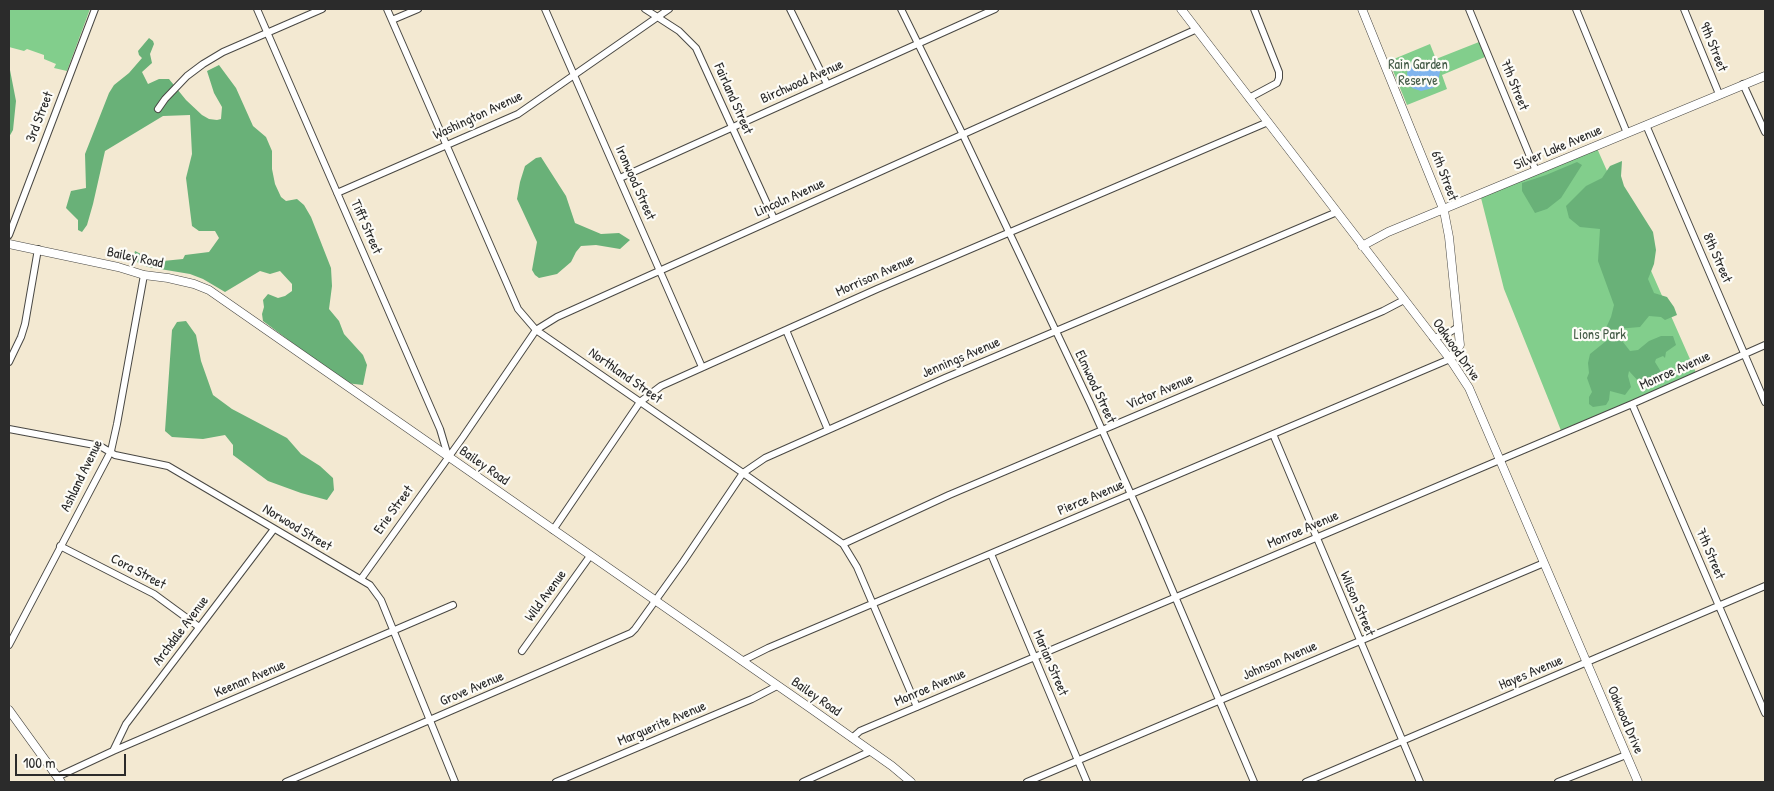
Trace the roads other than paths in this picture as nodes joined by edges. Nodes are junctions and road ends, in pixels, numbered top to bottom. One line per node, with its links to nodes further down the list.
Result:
1 (95, 9): 44 (street, 3rd Street)
2 (257, 9): 21 (street, Tifft Street)
3 (322, 9): 21 (street)
4 (387, 9): 19 (street, Northland Street)
5 (418, 9): 19 (street)
6 (545, 9): 23 (street, Ironwood Street)
7 (645, 9): 18 (street, Fairland Street)
8 (669, 9): 18 (street, Washington Avenue)
9 (790, 9): 25 (street)
10 (901, 9): 22 (street, Elmwood Street)
11 (995, 9): 22 (street, Birchwood Avenue)
12 (1181, 9): 20 (street, Oakwood Drive)
13 (1254, 9): 28 (street)
14 (1362, 9): 40 (street, 6th Street)
15 (1469, 9): 37 (street, 7th Street)
16 (1576, 9): 34 (street)
17 (1684, 9): 27 (street, 9th Street)
18 (658, 17): 23 (street, Washington Avenue); 32 (street, Fairland Street)
19 (392, 20): 36 (street, Northland Street)
20 (1197, 29): 28 (street, Oakwood Drive); 35 (street, Lincoln Avenue)
21 (268, 33): 29 (street); 39 (street, Tifft Street)
22 (918, 44): 25 (street, Birchwood Avenue); 35 (street, Elmwood Street)
23 (574, 75): 36 (street, Washington Avenue); 38 (street, Ironwood Street)
24 (1765, 76): 26 (street, Silver Lake Avenue)
25 (827, 84): 32 (street, Birchwood Avenue)
26 (1744, 84): 27 (street, Silver Lake Avenue); 33 (street)
27 (1718, 94): 31 (street, Silver Lake Avenue)
28 (1249, 98): 30 (street, Oakwood Drive)
29 (158, 109)
30 (1268, 122): 41 (street, Oakwood Drive); 43 (street, Morrison Avenue)
31 (1646, 125): 34 (street, Silver Lake Avenue); 57 (street, 8th Street)
32 (732, 126): 38 (street, Birchwood Avenue); 42 (street, Fairland Street)
33 (1765, 132)
34 (1627, 133): 37 (street, Silver Lake Avenue)
35 (963, 135): 42 (street, Lincoln Avenue); 43 (street, Elmwood Street)
36 (447, 145): 39 (street, Washington Avenue); 52 (street, Northland Street)
37 (1536, 171): 40 (street, Silver Lake Avenue)
38 (620, 178): 48 (street, Ironwood Street)
39 (336, 192): 69 (street, Tifft Street)
40 (1444, 211): 46 (street, Silver Lake Avenue); 51 (street, 6th Street)
41 (1337, 212): 46 (street, Oakwood Drive); 54 (street, Jennings Avenue)
42 (774, 219): 48 (street, Lincoln Avenue)
43 (1010, 232): 53 (street, Morrison Avenue); 54 (street, Elmwood Street)
44 (9, 235)
45 (9, 244): 47 (street, Bailey Road)
46 (1362, 246): 50 (street, Oakwood Drive)
47 (38, 249): 49 (street, Bailey Road); 59 (street)
48 (660, 270): 52 (street, Lincoln Avenue); 60 (street, Ironwood Street)
49 (144, 275): 68 (street, Ashland Avenue); 69 (street, Bailey Road)
50 (1404, 300): 55 (street, Oakwood Drive); 66 (street, Victor Avenue)
51 (1458, 327): 55 (street); 58 (street, 6th Street)
52 (536, 330): 61 (street, Northland Street); 69 (street, Lincoln Avenue)
53 (786, 330): 60 (street, Morrison Avenue); 65 (street)
54 (1056, 331): 65 (street, Jennings Avenue); 66 (street, Elmwood Street)
55 (1433, 338): 58 (street, Oakwood Drive)
56 (1765, 345): 57 (street, Monroe Avenue)
57 (1745, 354): 62 (street, 8th Street); 63 (street, Monroe Avenue)
58 (1450, 359): 67 (street, Pierce Avenue); 70 (street, Oakwood Drive)
59 (9, 362)
60 (702, 367): 61 (street, Morrison Avenue)
61 (640, 402): 71 (street, Northland Street); 74 (street, Morrison Avenue)
62 (1765, 402)
63 (1632, 404): 70 (street, Monroe Avenue); 87 (street, 7th Street)
64 (9, 430): 68 (street, Norwood Street)
65 (828, 430): 71 (street, Jennings Avenue)
66 (1102, 430): 72 (street, Elmwood Street); 76 (street, Victor Avenue)
67 (1273, 434): 72 (street, Pierce Avenue); 75 (street, Wilson Street)
68 (110, 451): 73 (street, Norwood Street); 77 (street, Ashland Avenue)
69 (448, 456): 74 (street, Bailey Road); 81 (street, Erie Street)
70 (1500, 460): 75 (street, Monroe Avenue); 80 (street, Oakwood Drive)
71 (743, 473): 76 (street, Northland Street); 84 (street, Jennings Avenue)
72 (1130, 495): 78 (street, Pierce Avenue); 83 (street, Elmwood Street)
73 (274, 529): 81 (street, Norwood Street); 88 (street, Archdale Avenue)
74 (553, 530): 79 (street, Bailey Road)
75 (1317, 538): 83 (street, Monroe Avenue); 90 (street, Wilson Street)
76 (843, 544): 85 (street, Northland Street)
77 (60, 546): 88 (street, Cora Street); 91 (street, Ashland Avenue)
78 (991, 554): 85 (street, Pierce Avenue); 93 (street, Marian Street)
79 (590, 556): 84 (street, Bailey Road); 92 (street, Wild Avenue)
80 (1544, 563): 90 (street, Johnson Avenue); 95 (street, Oakwood Drive)
81 (361, 579): 89 (street, Norwood Street)
82 (1765, 586): 87 (street, Hayes Avenue)
83 (1175, 597): 93 (street, Monroe Avenue); 97 (street, Elmwood Street)
84 (655, 601): 94 (street, Bailey Road); 101 (street, Grove Avenue)
85 (873, 604): 94 (street, Pierce Avenue); 98 (street, Northland Street)
86 (452, 605): 89 (street, Keenan Avenue)
87 (1719, 606): 95 (street, Hayes Avenue); 100 (street, 7th Street)
88 (199, 627): 104 (street, Archdale Avenue)
89 (394, 631): 101 (street, Norwood Street); 104 (street, Keenan Avenue)
90 (1360, 641): 97 (street, Johnson Avenue); 103 (street, Wilson Street)
91 (9, 645)
92 (522, 651)
93 (1034, 657): 98 (street, Monroe Avenue); 107 (street, Marian Street)
94 (742, 662): 96 (street, Bailey Road)
95 (1587, 663): 103 (street, Hayes Avenue); 106 (street, Oakwood Drive)
96 (777, 686): 102 (street, Bailey Road); 111 (street, Marguerite Avenue)
97 (1220, 701): 107 (street, Johnson Avenue); 116 (street, Elmwood Street)
98 (917, 707): 102 (street, Monroe Avenue)
99 (9, 710): 108 (street)
100 (1765, 713)
101 (430, 720): 109 (street, Grove Avenue); 110 (street, Norwood Street)
102 (852, 738): 105 (street, Bailey Road)
103 (1402, 742): 117 (street, Hayes Avenue); 118 (street, Wilson Street)
104 (114, 751): 108 (street, Keenan Avenue)
105 (871, 752): 112 (street); 113 (street, Bailey Road)
106 (1626, 755): 119 (street); 120 (street, Oakwood Drive)
107 (1078, 760): 114 (street, Johnson Avenue); 115 (street, Marian Street)
108 (59, 780)
109 (286, 782)
110 (456, 782)
111 (556, 782)
112 (803, 782)
113 (911, 782)
114 (1027, 782)
115 (1087, 782)
116 (1254, 782)
117 (1306, 782)
118 (1420, 782)
119 (1558, 782)
120 (1638, 782)

